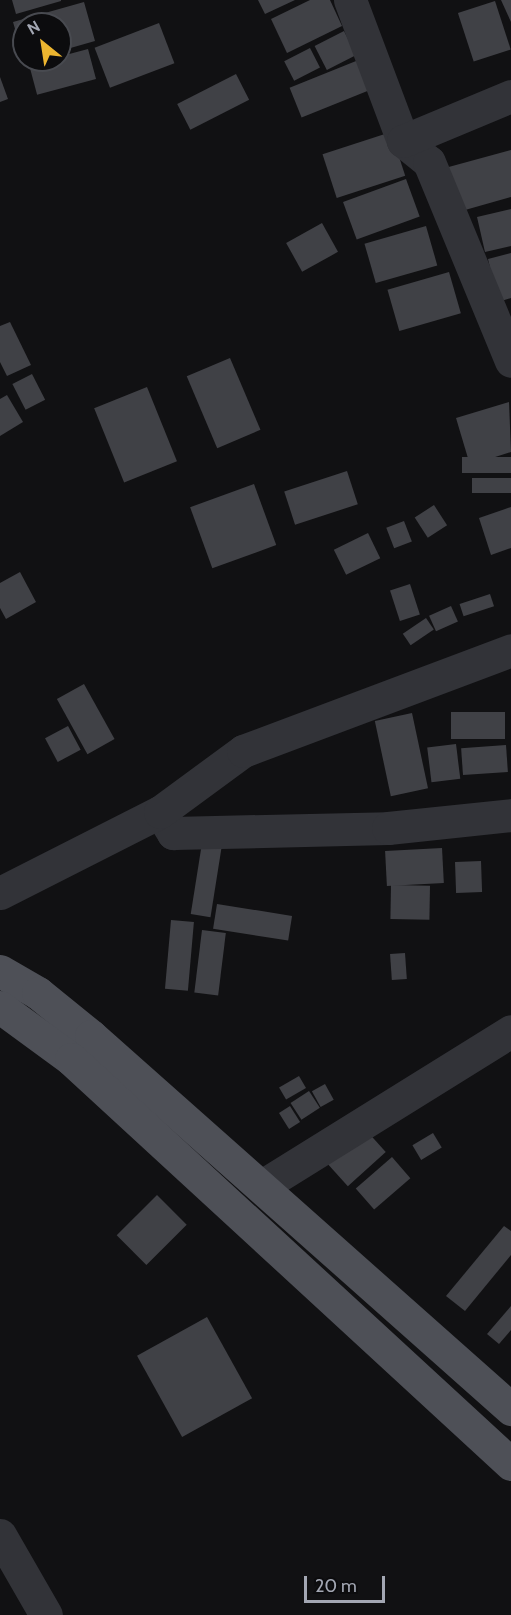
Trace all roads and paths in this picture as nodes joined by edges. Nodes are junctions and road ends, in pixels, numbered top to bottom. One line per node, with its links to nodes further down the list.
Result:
1 (350, 0): 3 (street)
2 (511, 96): 3 (street)
3 (403, 141): 4 (street)
4 (511, 362)
5 (511, 650): 6 (street)
6 (160, 812): 7 (street); 8 (street)
7 (511, 815)
8 (0, 893)
9 (0, 971): 12 (main road)
10 (0, 1007): 14 (main road)
11 (511, 1030): 12 (street)
12 (262, 1186): 13 (main road)
13 (511, 1409)
14 (511, 1464)
15 (0, 1535): 16 (street)
16 (45, 1615)

